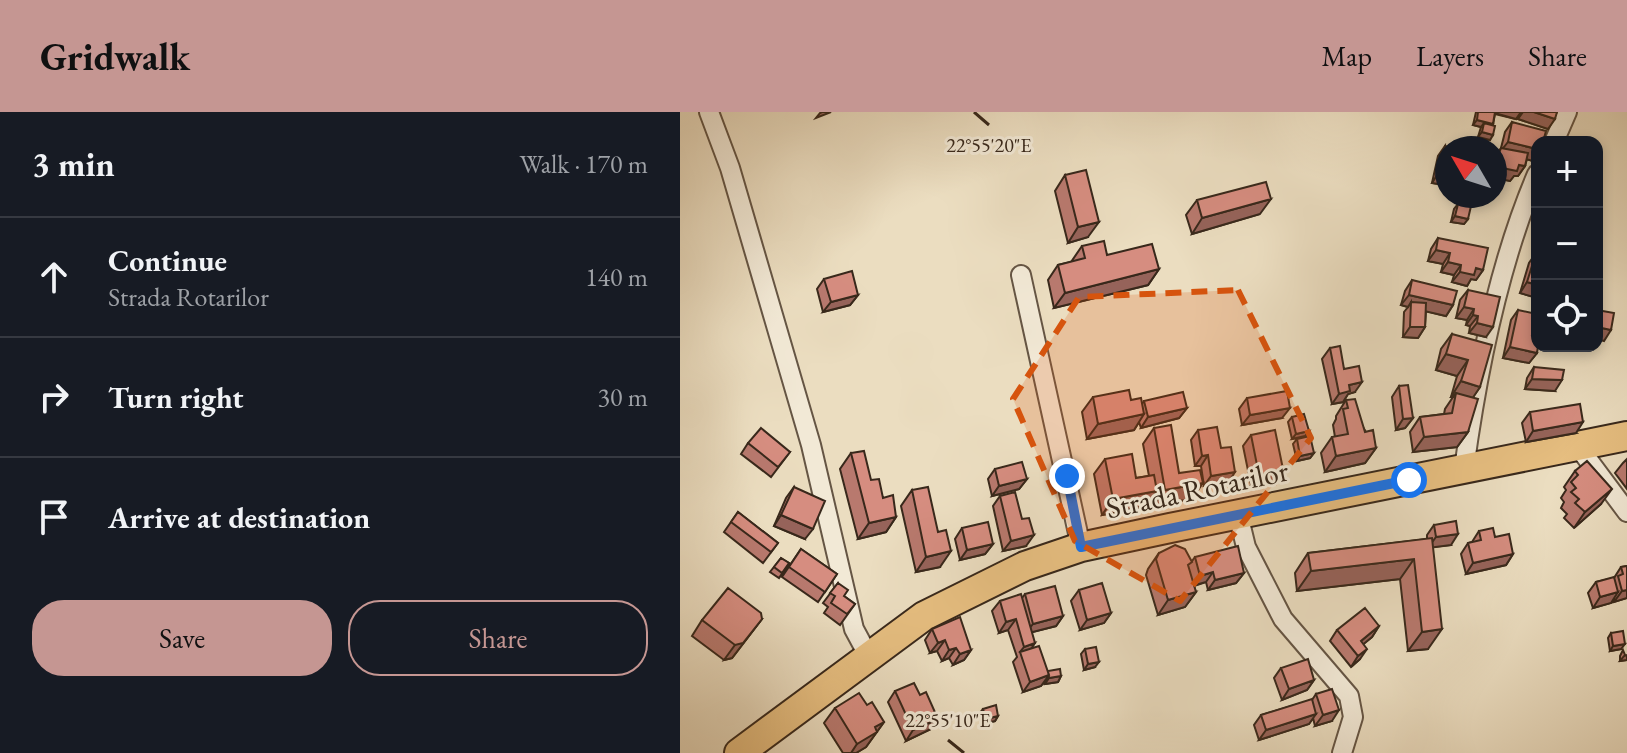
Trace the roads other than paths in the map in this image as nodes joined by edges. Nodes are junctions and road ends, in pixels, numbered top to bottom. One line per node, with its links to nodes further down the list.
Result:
1 (709, 112): 12 (street)
2 (1567, 112): 3 (street)
3 (1557, 136)
4 (1531, 191): 8 (street)
5 (1021, 275): 11 (street)
6 (1627, 436): 7 (main road, Strada Rotarilor)
7 (1577, 445): 8 (main road, Strada Rotarilor); 9 (street)
8 (1464, 469): 10 (main road, Strada Rotarilor)
9 (1627, 512)
10 (1238, 514): 11 (main road, Strada Rotarilor); 14 (street)
11 (1081, 547): 12 (main road, Strada Rotarilor)
12 (868, 655): 13 (main road, Strada Rotarilor)
13 (739, 753)
14 (1342, 753)

